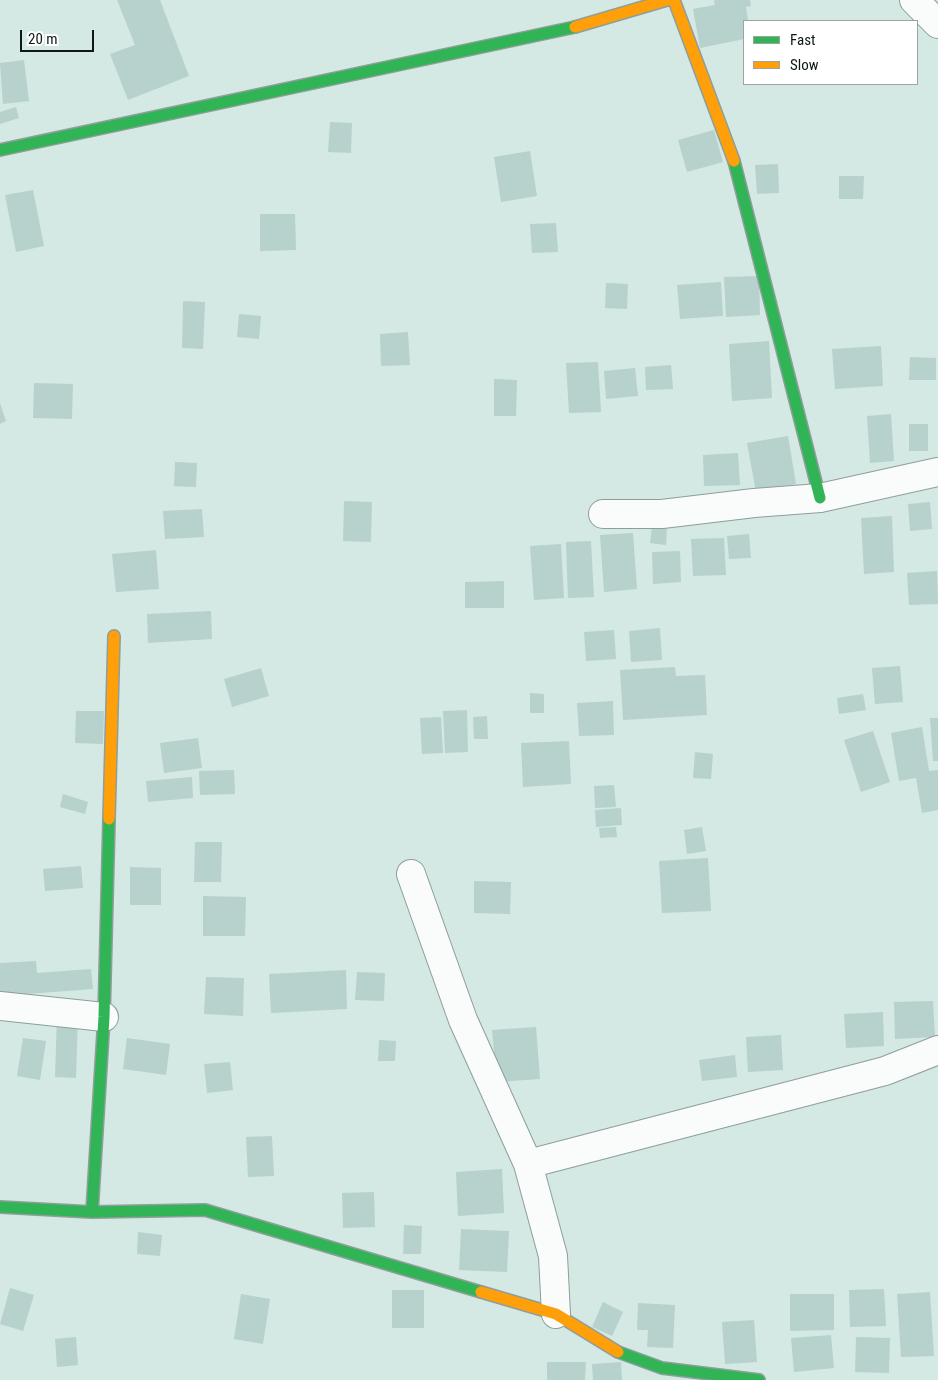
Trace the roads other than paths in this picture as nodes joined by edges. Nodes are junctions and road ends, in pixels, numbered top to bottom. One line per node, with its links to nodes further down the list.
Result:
1 (667, 0): 5 (street)
2 (674, 0): 7 (street)
3 (914, 0): 4 (street)
4 (938, 24)
5 (0, 150)
6 (938, 472): 7 (street)
7 (820, 498): 8 (street)
8 (603, 514)
9 (114, 636): 12 (street)
10 (412, 874): 14 (street)
11 (0, 1006): 12 (street)
12 (104, 1017): 16 (street)
13 (938, 1050): 14 (street)
14 (528, 1164): 17 (street)
15 (0, 1207): 16 (street)
16 (92, 1212): 17 (street)
17 (556, 1314): 18 (street)
18 (759, 1380)

